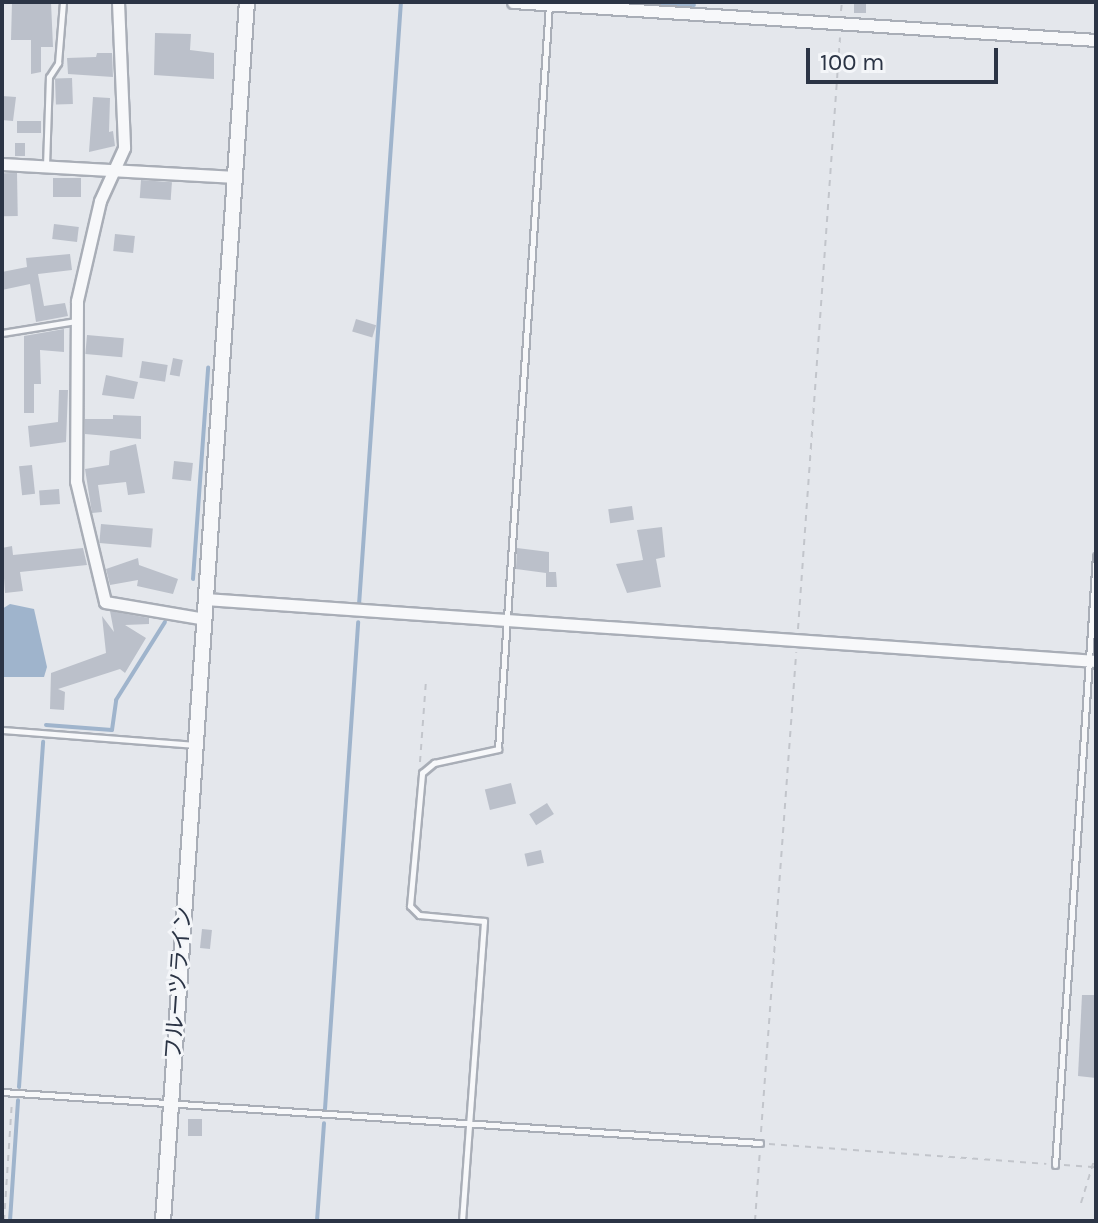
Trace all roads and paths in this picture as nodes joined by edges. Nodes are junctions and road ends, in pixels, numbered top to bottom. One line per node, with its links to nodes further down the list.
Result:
1 (63, 2): 9 (lane)
2 (118, 2): 10 (street)
3 (247, 2): 11 (street, フルーツライン)
4 (513, 2): 5 (street)
5 (549, 3): 6 (street); 17 (lane)
6 (840, 24): 7 (street); 18 (path)
7 (1096, 40)
8 (2, 164): 9 (street)
9 (46, 166): 10 (street)
10 (115, 170): 11 (street); 12 (street)
11 (235, 177): 15 (street, フルーツライン)
12 (77, 321): 13 (lane); 16 (street)
13 (2, 333)
14 (1096, 556): 19 (lane)
15 (205, 599): 16 (street, フルーツライン); 17 (street)
16 (205, 619): 22 (street, フルーツライン)
17 (508, 623): 18 (street); 23 (lane)
18 (797, 641): 19 (street); 28 (path)
19 (1092, 661): 30 (lane)
20 (426, 680): 23 (path)
21 (2, 730): 22 (lane)
22 (197, 745): 26 (street, フルーツライン)
23 (425, 769): 27 (lane)
24 (2, 1092): 26 (lane)
25 (12, 1096): 33 (path)
26 (170, 1103): 27 (lane); 34 (street, フルーツライン)
27 (469, 1123): 28 (lane); 35 (lane)
28 (760, 1143): 30 (path); 36 (path)
29 (1096, 1154): 31 (path)
30 (1055, 1165): 31 (path)
31 (1094, 1167): 32 (path)
32 (1081, 1203)
33 (4, 1221)
34 (163, 1221)
35 (462, 1221)
36 (755, 1221)

